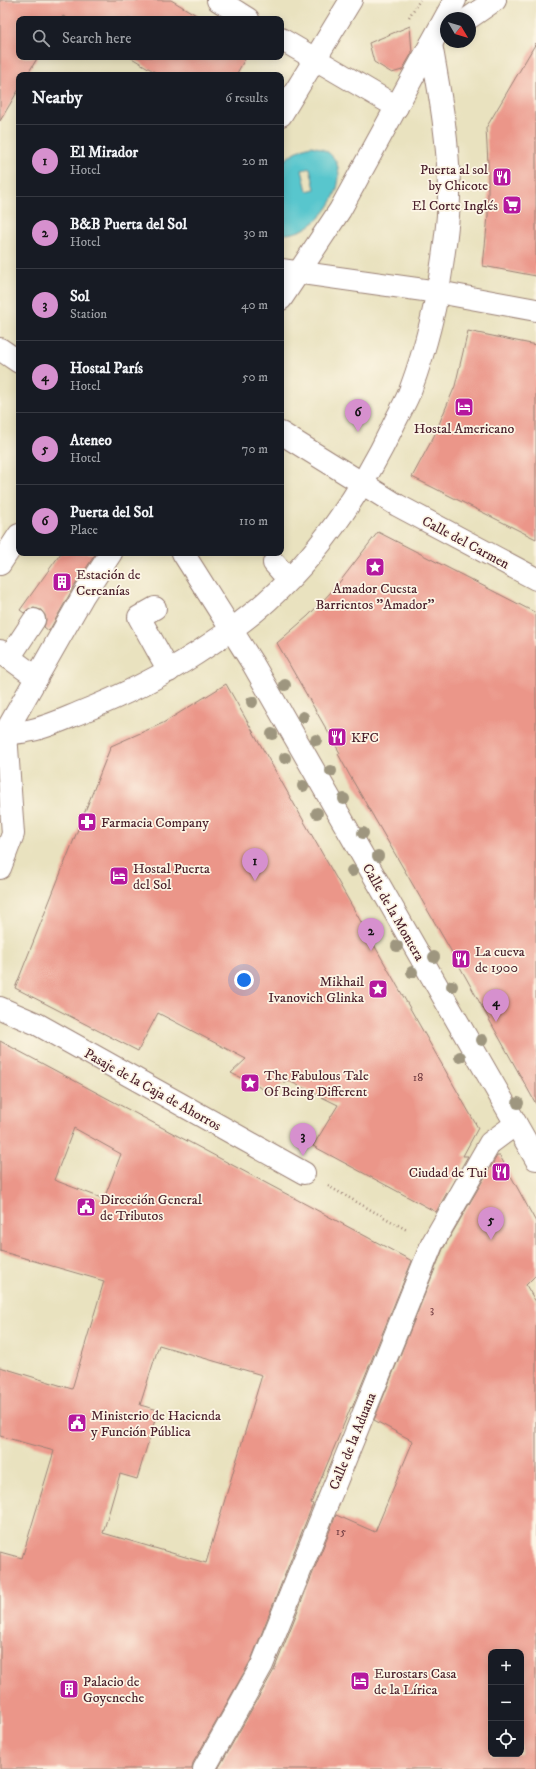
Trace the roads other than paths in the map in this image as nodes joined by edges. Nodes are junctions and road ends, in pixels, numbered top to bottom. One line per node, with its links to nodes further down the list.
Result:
1 (218, 0): 4 (street)
2 (351, 0): 7 (street)
3 (455, 0): 5 (street)
4 (243, 16)
5 (438, 39): 8 (street); 12 (street)
6 (284, 41): 7 (street)
7 (314, 59): 8 (street); 9 (street)
8 (397, 106): 10 (street)
9 (284, 110)
10 (290, 271): 11 (street); 12 (street)
11 (284, 290)
12 (438, 292): 13 (street); 17 (street)
13 (536, 310)
14 (0, 349): 15 (street)
15 (16, 360)
16 (284, 435): 17 (street, Calle del Carmen)
17 (363, 484): 23 (street); 24 (street, Calle del Carmen)
18 (16, 540): 22 (street)
19 (109, 556): 30 (street)
20 (185, 556): 27 (street, Calle de la Montera)
21 (274, 563): 23 (street)
22 (0, 564)
23 (288, 579): 27 (street)
24 (536, 579)
25 (155, 608): 29 (street)
26 (34, 620): 28 (street)
27 (231, 630): 29 (street); 35 (street, Calle de la Montera)
28 (4, 655): 30 (street)
29 (165, 663): 31 (street)
30 (37, 678): 31 (street)
31 (2, 737): 32 (street)
32 (7, 836): 33 (street)
33 (0, 868)
34 (0, 1008): 37 (street, Pasaje de la Caja de Ahorros)
35 (516, 1124): 36 (street, Calle de la Montera); 38 (street, Calle de la Aduana)
36 (536, 1159)
37 (304, 1173)
38 (204, 1769)

